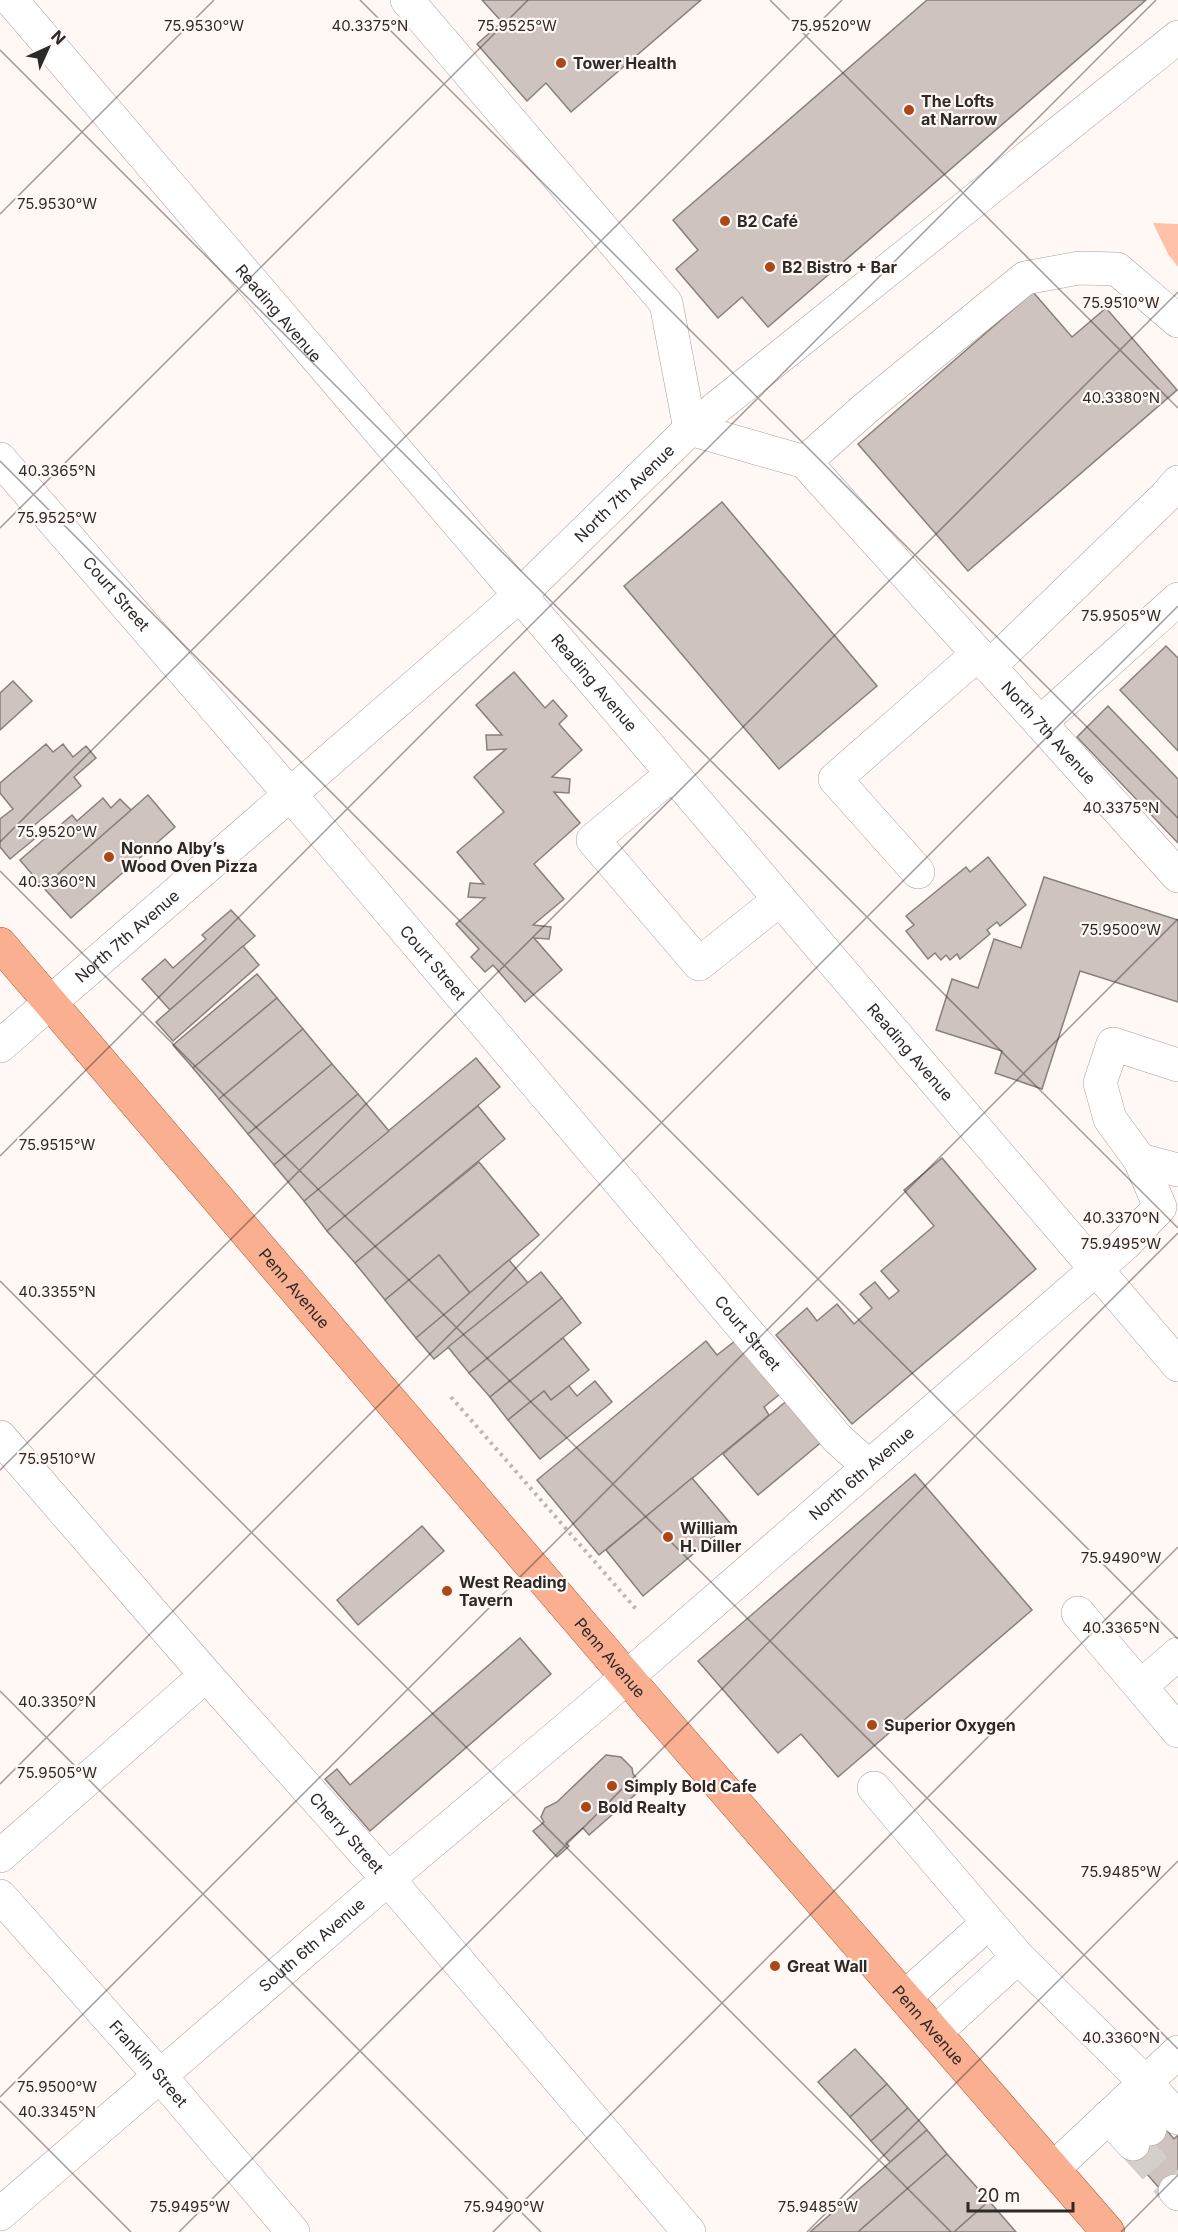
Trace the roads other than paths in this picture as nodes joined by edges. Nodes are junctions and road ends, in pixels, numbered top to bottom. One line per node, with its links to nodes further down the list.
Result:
1 (11, 0): 9 (street, Reading Avenue)
2 (407, 0): 5 (street)
3 (1178, 37): 5 (street, North 7th Avenue)
4 (1178, 321): 7 (street)
5 (690, 429): 7 (street); 9 (street, North 7th Avenue)
6 (0, 459): 14 (street, Court Street)
7 (805, 462): 11 (street, North 7th Avenue)
8 (1178, 482): 11 (street)
9 (520, 596): 13 (street, Reading Avenue); 14 (street, North 7th Avenue)
10 (1178, 599): 12 (street)
11 (984, 660): 12 (street, North 7th Avenue); 15 (street)
12 (1040, 723): 16 (street, North 7th Avenue)
13 (672, 774): 17 (street, Reading Avenue); 17 (street)
14 (288, 794): 19 (street, North 7th Avenue); 27 (street, Court Street)
15 (918, 872)
16 (1178, 876)
17 (780, 900): 24 (street, Reading Avenue)
18 (0, 944): 19 (main road, Penn Avenue)
19 (50, 1002): 20 (street, North 7th Avenue); 31 (main road, Penn Avenue)
20 (0, 1046)
21 (1178, 1065): 22 (street)
22 (1140, 1160): 23 (street); 24 (street, North 6th Avenue)
23 (1178, 1170)
24 (1095, 1271): 25 (street, Reading Avenue); 27 (street, North 6th Avenue)
25 (1178, 1365)
26 (0, 1437): 30 (street, Cherry Street)
27 (868, 1466): 31 (street, North 6th Avenue)
28 (1078, 1612): 32 (street)
29 (1178, 1654): 32 (street)
30 (206, 1675): 35 (street); 36 (street, Cherry Street)
31 (627, 1676): 36 (street, South 6th Avenue); 40 (main road, Penn Avenue)
32 (1141, 1686): 33 (street)
33 (1178, 1731)
34 (874, 1788): 38 (street)
35 (0, 1856)
36 (388, 1879): 43 (street, South 6th Avenue); 49 (street, Cherry Street)
37 (0, 1896): 43 (street, Franklin Street)
38 (988, 1923): 39 (street); 40 (street)
39 (1018, 1957): 41 (street); 44 (street)
40 (905, 1997): 41 (main road, Penn Avenue)
41 (936, 2032): 46 (main road, Penn Avenue)
42 (1178, 2052): 44 (street)
43 (161, 2077): 47 (street, South 6th Avenue); 48 (street, Franklin Street)
44 (1126, 2100): 45 (street); 45 (street); 46 (street)
45 (1153, 2130)
46 (1054, 2168): 50 (main road, Penn Avenue)
47 (0, 2214)
48 (293, 2232)
49 (689, 2232)
50 (1108, 2232)

